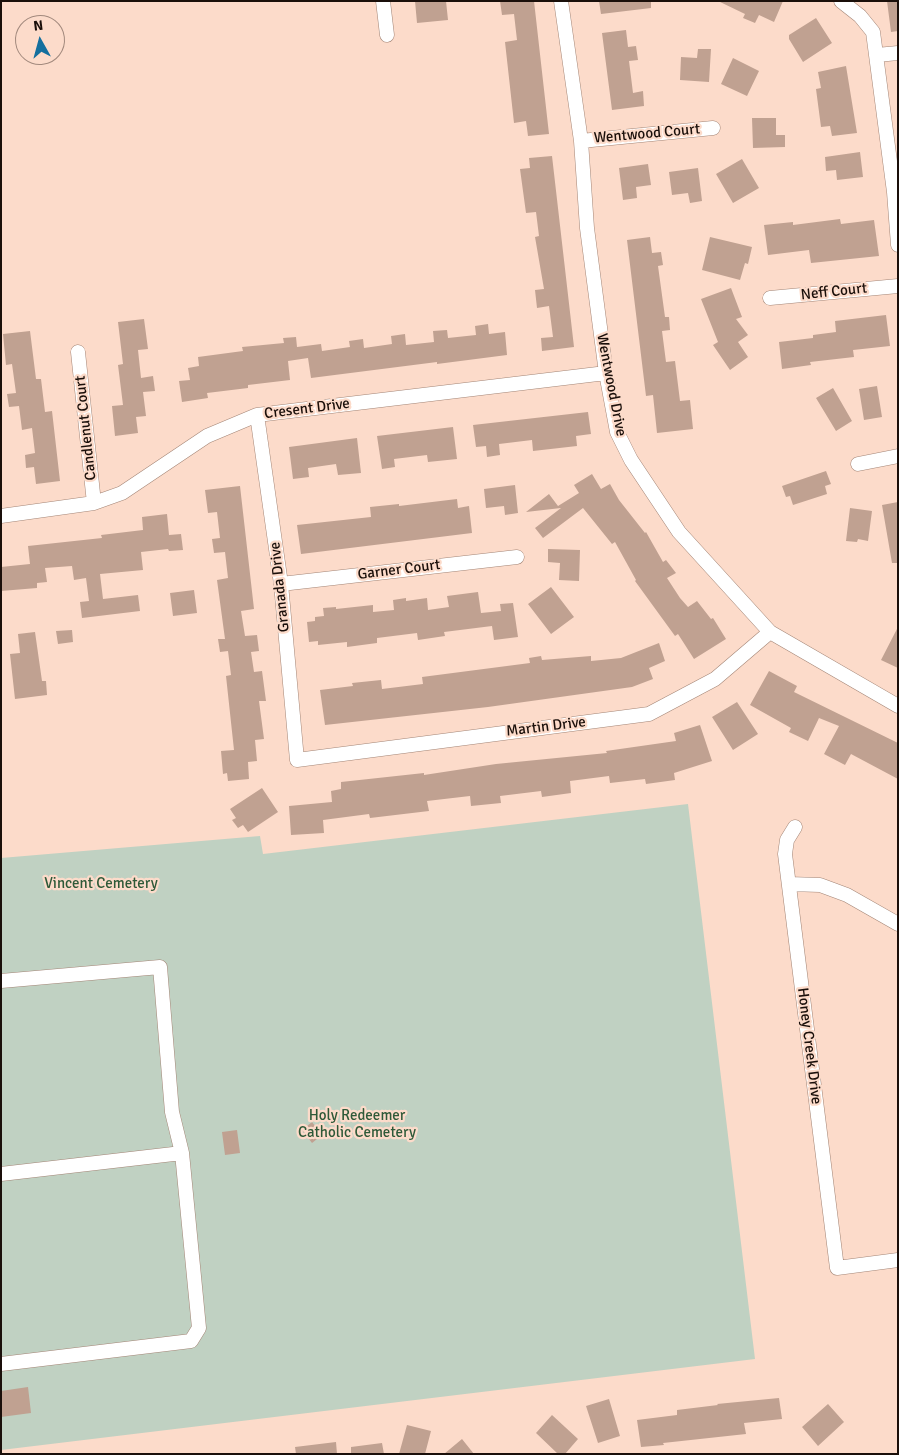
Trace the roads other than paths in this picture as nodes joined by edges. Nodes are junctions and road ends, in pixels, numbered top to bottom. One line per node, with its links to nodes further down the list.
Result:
1 (382, 1): 4 (street)
2 (561, 1): 8 (street, Wentwood Drive)
3 (841, 1): 6 (street)
4 (387, 35)
5 (898, 53): 6 (street)
6 (877, 55): 9 (street)
7 (714, 128): 8 (street, Wentwood Court)
8 (581, 141): 14 (street, Wentwood Drive)
9 (896, 218): 10 (street)
10 (898, 244)
11 (898, 286): 12 (street, Neff Court)
12 (770, 298)
13 (78, 352): 18 (street, Candlenut Court)
14 (606, 373): 15 (street, Cresent Drive); 22 (street, Wentwood Drive)
15 (257, 415): 18 (street, Cresent Drive); 21 (street, Granada Drive)
16 (898, 456): 17 (street)
17 (858, 464)
18 (94, 504): 19 (street, Cresent Drive)
19 (1, 516)
20 (517, 557): 21 (street, Garner Court)
21 (281, 584): 24 (street, Granada Drive)
22 (770, 632): 23 (street, Wentwood Drive); 24 (street, Martin Drive)
23 (898, 706)
24 (298, 760)
25 (795, 827): 26 (street, Honey Creek Drive)
26 (789, 884): 27 (street); 31 (street, Honey Creek Drive)
27 (898, 924)
28 (1, 981): 29 (street)
29 (182, 1153): 30 (street); 32 (street)
30 (1, 1174)
31 (898, 1260)
32 (1, 1364)

